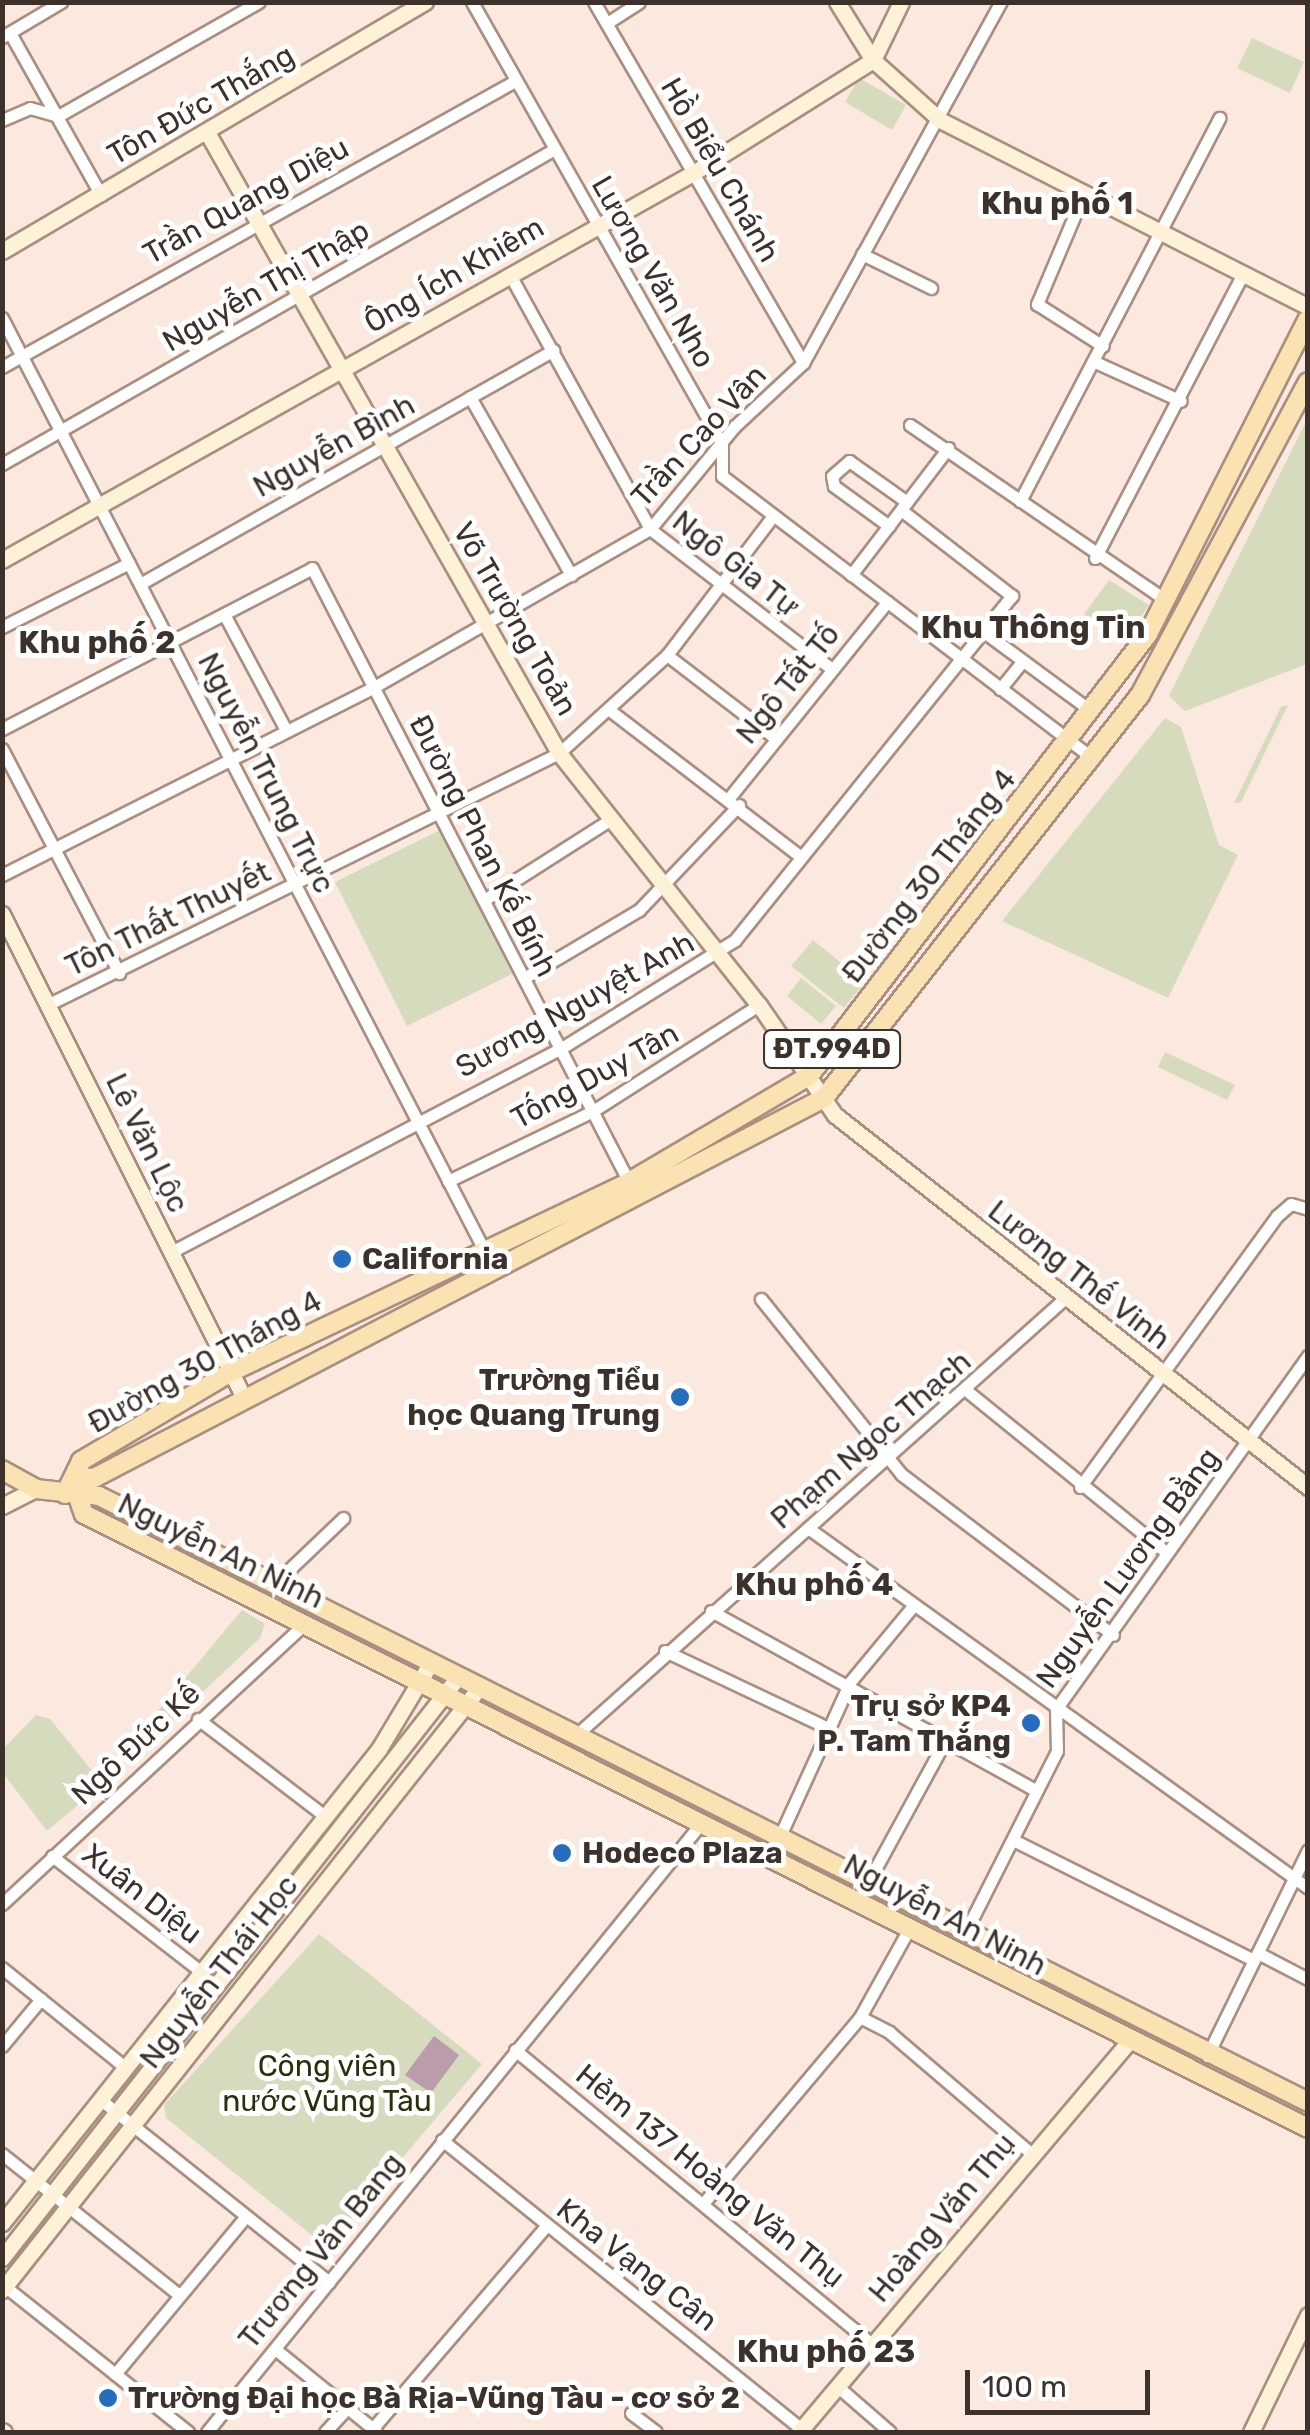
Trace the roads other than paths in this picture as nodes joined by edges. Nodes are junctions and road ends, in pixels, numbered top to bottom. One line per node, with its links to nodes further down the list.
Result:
1 (62, 2): 11 (street)
2 (259, 2): 14 (street)
3 (425, 2): 18 (street, Tôn Đức Thắng)
4 (472, 2): 13 (street, Lương Văn Nho)
5 (594, 2): 10 (street, Hồ Biểu Chánh)
6 (639, 2): 10 (street)
7 (837, 2): 12 (street)
8 (901, 2): 12 (street)
9 (1001, 2): 17 (street, Trần Cao Vân)
10 (607, 23): 20 (street, Hồ Biểu Chánh)
11 (6, 34): 14 (street)
12 (873, 60): 17 (street); 20 (street, Ông Ích Khiêm)
13 (514, 80): 19 (street, Lương Văn Nho); 23 (street, Trần Quang Diệu)
14 (58, 116): 16 (street); 22 (street)
15 (1219, 118): 25 (street)
16 (2, 120)
17 (940, 120): 21 (street); 27 (street, Trần Cao Vân)
18 (208, 134): 22 (street, Tôn Đức Thắng); 23 (street, Võ Trường Toản)
19 (553, 150): 24 (street, Lương Văn Nho); 31 (street, Nguyễn Thị Thập)
20 (692, 172): 24 (street, Ông Ích Khiêm); 39 (street, Hồ Biểu Chánh)
21 (1084, 193): 25 (street); 35 (street)
22 (101, 195): 26 (street, Tôn Đức Thắng)
23 (260, 221): 31 (street, Võ Trường Toản); 37 (street, Trần Quang Diệu)
24 (598, 224): 29 (street, Ông Ích Khiêm); 47 (street, Lương Văn Nho)
25 (1160, 232): 28 (street); 35 (street)
26 (2, 251)
27 (862, 254): 30 (street); 39 (street, Trần Cao Vân)
28 (1243, 274): 32 (street); 44 (street)
29 (510, 275): 36 (street, Ngô Gia Tự); 41 (street, Ông Ích Khiêm)
30 (931, 288)
31 (301, 294): 41 (street, Võ Trường Toản); 46 (street, Nguyễn Thị Thập)
32 (1308, 307)
33 (2, 318): 37 (street, Nguyễn Trung Trực)
34 (1308, 320): 64 (main road, Đường 30 Tháng 4 / ĐT.994D)
35 (1104, 346): 38 (street)
36 (553, 350): 43 (street, Nguyễn Bình); 56 (street, Ngô Gia Tự)
37 (22, 356): 40 (street, Trần Quang Diệu); 46 (street, Nguyễn Trung Trực)
38 (1096, 362): 44 (street); 51 (street)
39 (802, 363): 47 (street, Trần Cao Vân)
40 (2, 367)
41 (342, 370): 48 (street, Võ Trường Toản); 53 (street, Ông Ích Khiêm)
42 (1308, 382): 78 (main road, Đường 30 Tháng 4 / ĐT.994D)
43 (470, 398): 48 (street, Nguyễn Bình); 60 (street)
44 (1181, 400): 57 (street)
45 (910, 425): 49 (street)
46 (61, 433): 50 (street, Nguyễn Thị Thập); 53 (street, Nguyễn Trung Trực)
47 (722, 444): 54 (street, Lương Văn Nho); 56 (street, Trần Cao Vân)
48 (386, 446): 62 (street, Nguyễn Bình); 68 (street, Võ Trường Toản)
49 (948, 448): 51 (street); 52 (street)
50 (2, 464)
51 (1020, 501): 57 (street)
52 (904, 506): 55 (street); 55 (street); 69 (street, Sương Nguyệt Anh)
53 (100, 508): 58 (street, Ông Ích Khiêm); 59 (street, Nguyễn Trung Trực)
54 (774, 516): 61 (street, Lương Văn Nho); 63 (street, Tôn Thất Thuyết)
55 (889, 526): 61 (street)
56 (650, 529): 60 (street, Trần Cao Vân); 63 (street, Ngô Gia Tự)
57 (1095, 558): 64 (street)
58 (2, 560)
59 (129, 563): 62 (street, Nguyễn Trung Trực); 67 (street)
60 (571, 575): 68 (street, Trần Cao Vân)
61 (852, 575): 65 (street, Lương Văn Nho)
62 (140, 584): 70 (street, Nguyễn Trung Trực)
63 (717, 586): 71 (street, Tôn Thất Thuyết); 74 (street, Ngô Gia Tự)
64 (1167, 601): 75 (main road, Đường 30 Tháng 4 / ĐT.994D)
65 (887, 602): 72 (street, Lương Văn Nho); 74 (street, Ngô Tất Tố)
66 (224, 614): 70 (street); 76 (street, Đường Phan Kế Bính); 82 (street)
67 (2, 626)
68 (487, 626): 76 (street, Trần Cao Vân); 86 (street, Võ Trường Toản)
69 (984, 632): 72 (street, Sương Nguyệt Anh); 73 (street)
70 (170, 641): 81 (street); 87 (street, Nguyễn Trung Trực)
71 (667, 654): 80 (street, Tôn Thất Thuyết); 83 (street)
72 (961, 658): 77 (street, Lương Văn Nho); 93 (street, Sương Nguyệt Anh)
73 (1023, 660): 77 (street); 79 (street)
74 (832, 669): 83 (street, Ngô Tất Tố)
75 (1116, 680): 78 (main road); 79 (main road, Đường 30 Tháng 4 / ĐT.994D)
76 (374, 687): 82 (street, Trần Cao Vân); 90 (street, Đường Phan Kế Bính)
77 (1000, 689): 84 (street, Lương Văn Nho)
78 (1140, 695): 88 (main road, Đường 30 Tháng 4 / ĐT.994D)
79 (1091, 711): 84 (main road, Đường 30 Tháng 4 / ĐT.994D)
80 (612, 712): 86 (street, Tôn Thất Thuyết); 89 (street)
81 (2, 730)
82 (286, 730): 87 (street, Trần Cao Vân)
83 (775, 738): 89 (street, Ngô Tất Tố)
84 (1068, 740): 88 (street, Lương Văn Nho); 105 (main road, Đường 30 Tháng 4 / ĐT.994D)
85 (2, 749): 92 (street)
86 (559, 753): 90 (street, Tôn Thất Thuyết); 91 (street, Võ Trường Toản)
87 (229, 757): 92 (street, Trần Cao Vân); 95 (street, Nguyễn Trung Trực)
88 (1094, 759): 106 (main road, Đường 30 Tháng 4 / ĐT.994D)
89 (734, 802): 93 (street); 96 (street, Ngô Tất Tố)
90 (440, 815): 95 (street, Tôn Thất Thuyết); 97 (street, Đường Phan Kế Bính)
91 (611, 819): 96 (street, Võ Trường Toản); 97 (street)
92 (54, 850): 94 (street, Trần Cao Vân); 100 (street)
93 (801, 857): 99 (street, Sương Nguyệt Anh)
94 (2, 875)
95 (296, 886): 100 (street, Tôn Thất Thuyết); 108 (street, Nguyễn Trung Trực)
96 (664, 887): 99 (street, Võ Trường Toản); 101 (street, Ngô Tất Tố)
97 (484, 900): 101 (street, Đường Phan Kế Bính)
98 (2, 914): 102 (street, Lê Văn Lộc)
99 (716, 955): 103 (street, Võ Trường Toản); 104 (street, Sương Nguyệt Anh)
100 (119, 973): 102 (street, Tôn Thất Thuyết)
101 (524, 978): 104 (street, Đường Phan Kế Bính)
102 (48, 1004): 113 (street, Lê Văn Lộc)
103 (759, 1005): 105 (street, Võ Trường Toản); 107 (street, Tống Duy Tân)
104 (560, 1049): 107 (street, Đường Phan Kế Bính); 108 (street, Sương Nguyệt Anh)
105 (809, 1076): 106 (street, Võ Trường Toản); 110 (main road, Đường 30 Tháng 4 / ĐT.994D)
106 (824, 1098): 110 (main road, Đường 30 Tháng 4 / ĐT.994D); 115 (street, Lương Thế Vinh)
107 (592, 1111): 109 (street, Tống Duy Tân); 110 (street, Đường Phan Kế Bính)
108 (417, 1119): 109 (street, Nguyễn Trung Trực); 113 (street, Sương Nguyệt Anh)
109 (448, 1180): 112 (street, Nguyễn Trung Trực)
110 (633, 1190): 112 (main road, Đường 30 Tháng 4 / ĐT.994D); 117 (main road, Đường 30 Tháng 4 / ĐT.994D)
111 (1308, 1209): 120 (street)
112 (484, 1250): 116 (main road, Đường 30 Tháng 4 / ĐT.994D)
113 (171, 1252): 119 (street, Lê Văn Lộc)
114 (761, 1299): 124 (street)
115 (1064, 1300): 120 (street, Lương Thế Vinh); 121 (street, Phạm Ngọc Thạch)
116 (353, 1313): 117 (main road); 119 (main road, Đường 30 Tháng 4 / ĐT.994D)
117 (364, 1336): 122 (main road, Đường 30 Tháng 4 / ĐT.994D)
118 (1308, 1356): 123 (street, Nguyễn Lương Bằng)
119 (231, 1372): 122 (street, Lê Văn Lộc); 126 (main road, Đường 30 Tháng 4 / ĐT.994D)
120 (1158, 1372): 123 (street, Lương Thế Vinh); 127 (street)
121 (967, 1391): 124 (street, Phạm Ngọc Thạch); 127 (street)
122 (242, 1396): 126 (main road, Đường 30 Tháng 4 / ĐT.994D)
123 (1248, 1444): 128 (street, Lương Thế Vinh); 134 (street, Nguyễn Lương Bằng)
124 (887, 1458): 133 (street, Phạm Ngọc Thạch); 139 (street)
125 (2, 1470): 129 (main road)
126 (78, 1477): 130 (main road)
127 (1080, 1487): 134 (street)
128 (1308, 1487)
129 (36, 1489): 130 (main road); 131 (street)
130 (72, 1495): 135 (main road, Nguyễn An Ninh); 138 (main road, Nguyễn An Ninh)
131 (2, 1506)
132 (343, 1518): 135 (street)
133 (808, 1528): 136 (street); 137 (street, Phạm Ngọc Thạch)
134 (1167, 1553): 139 (street, Nguyễn Lương Bằng)
135 (273, 1585): 141 (main road, Nguyễn An Ninh)
136 (914, 1605): 142 (street); 146 (street)
137 (710, 1611): 140 (street, Phạm Ngọc Thạch); 142 (street)
138 (305, 1624): 141 (main road, Nguyễn An Ninh); 147 (street, Ngô Đức Kế)
139 (1113, 1636): 146 (street, Nguyễn Lương Bằng)
140 (665, 1650): 148 (street); 149 (street, Phạm Ngọc Thạch)
141 (426, 1672): 143 (main road, Nguyễn An Ninh); 151 (street, Nguyễn Thái Học)
142 (850, 1682): 148 (street); 150 (street)
143 (452, 1685): 144 (main road, Nguyễn An Ninh); 145 (main road, Nguyễn An Ninh); 152 (street, Nguyễn Thái Học)
144 (480, 1688): 145 (street, Nguyễn Thái Học); 149 (main road, Nguyễn An Ninh)
145 (468, 1704): 153 (street, Nguyễn Thái Học); 156 (main road, Nguyễn An Ninh)
146 (1056, 1709): 154 (street, Nguyễn Lương Bằng); 161 (street)
147 (198, 1720): 155 (street); 160 (street, Ngô Đức Kế)
148 (828, 1728): 157 (street)
149 (575, 1736): 157 (main road, Nguyễn An Ninh)
150 (946, 1738): 154 (street); 162 (street)
151 (379, 1748): 152 (street); 155 (street, Nguyễn Thái Học)
152 (398, 1761): 153 (street); 178 (street, Nguyễn Thái Học)
153 (413, 1772): 179 (street, Nguyễn Thái Học)
154 (1034, 1790): 158 (street, Nguyễn Lương Bằng)
155 (324, 1816): 169 (street, Nguyễn Thái Học)
156 (702, 1822): 165 (main road, Nguyễn An Ninh); 175 (street, Trương Văn Bang)
157 (779, 1838): 162 (main road, Nguyễn An Ninh)
158 (1013, 1840): 166 (street, Nguyễn Lương Bằng); 167 (street)
159 (1308, 1850): 161 (street)
160 (52, 1856): 164 (street, Ngô Đức Kế); 169 (street, Xuân Diệu)
161 (1288, 1879): 163 (street); 167 (street)
162 (867, 1885): 166 (main road, Nguyễn An Ninh)
163 (1308, 1888)
164 (2, 1904)
165 (910, 1927): 172 (street); 173 (main road, Nguyễn An Ninh)
166 (967, 1929): 176 (main road, Nguyễn An Ninh)
167 (1256, 1957): 170 (street); 176 (street)
168 (2, 1968): 171 (street)
169 (200, 1971): 177 (street, Nguyễn Thái Học)
170 (1308, 1979)
171 (41, 1999): 174 (street); 177 (street)
172 (860, 2017): 187 (street); 190 (street)
173 (1130, 2040): 184 (main road, Nguyễn An Ninh); 187 (street, Hoàng Văn Thụ)
174 (2, 2046)
175 (514, 2050): 185 (street, Trương Văn Bang); 190 (street, Hẻm 137 Hoàng Văn Thụ)
176 (1207, 2056): 181 (main road, Nguyễn An Ninh)
177 (126, 2068): 178 (street); 180 (street, Nguyễn Thái Học)
178 (144, 2081): 179 (street); 182 (street, Nguyễn Thái Học)
179 (160, 2094): 183 (street, Nguyễn Thái Học)
180 (101, 2100): 182 (street); 188 (street, Nguyễn Thái Học)
181 (1308, 2102)
182 (118, 2114): 183 (street); 189 (street, Nguyễn Thái Học)
183 (134, 2127): 191 (street, Nguyễn Thái Học); 192 (street)
184 (1308, 2128)
185 (442, 2140): 194 (street, Kha Vạng Cân); 196 (street, Trương Văn Bang)
186 (2, 2154): 188 (street)
187 (1032, 2154): 200 (street, Hoàng Văn Thụ)
188 (36, 2181): 189 (street); 193 (street, Nguyễn Thái Học)
189 (53, 2195): 191 (street); 195 (street, Nguyễn Thái Học)
190 (706, 2200): 200 (street, Hẻm 137 Hoàng Văn Thụ)
191 (70, 2209): 197 (street, Nguyễn Thái Học); 198 (street)
192 (246, 2216): 196 (street); 198 (street)
193 (2, 2223)
194 (547, 2225): 206 (street); 207 (street, Kha Vạng Cân)
195 (2, 2258)
196 (329, 2282): 201 (street, Trương Văn Bang)
197 (4, 2287): 202 (street)
198 (180, 2295): 202 (street)
199 (1308, 2315): 213 (street)
200 (872, 2344): 203 (street, Hoàng Văn Thụ)
201 (274, 2348): 204 (street); 209 (street, Trương Văn Bang)
202 (116, 2374): 208 (street)
203 (837, 2386): 207 (street, Hoàng Văn Thụ); 212 (street)
204 (347, 2408): 206 (street); 210 (street)
205 (631, 2413): 211 (street)
206 (375, 2430)
207 (800, 2431)
208 (188, 2432)
209 (207, 2432)
210 (326, 2432)
211 (656, 2432)
212 (890, 2432)
213 (1250, 2432)

